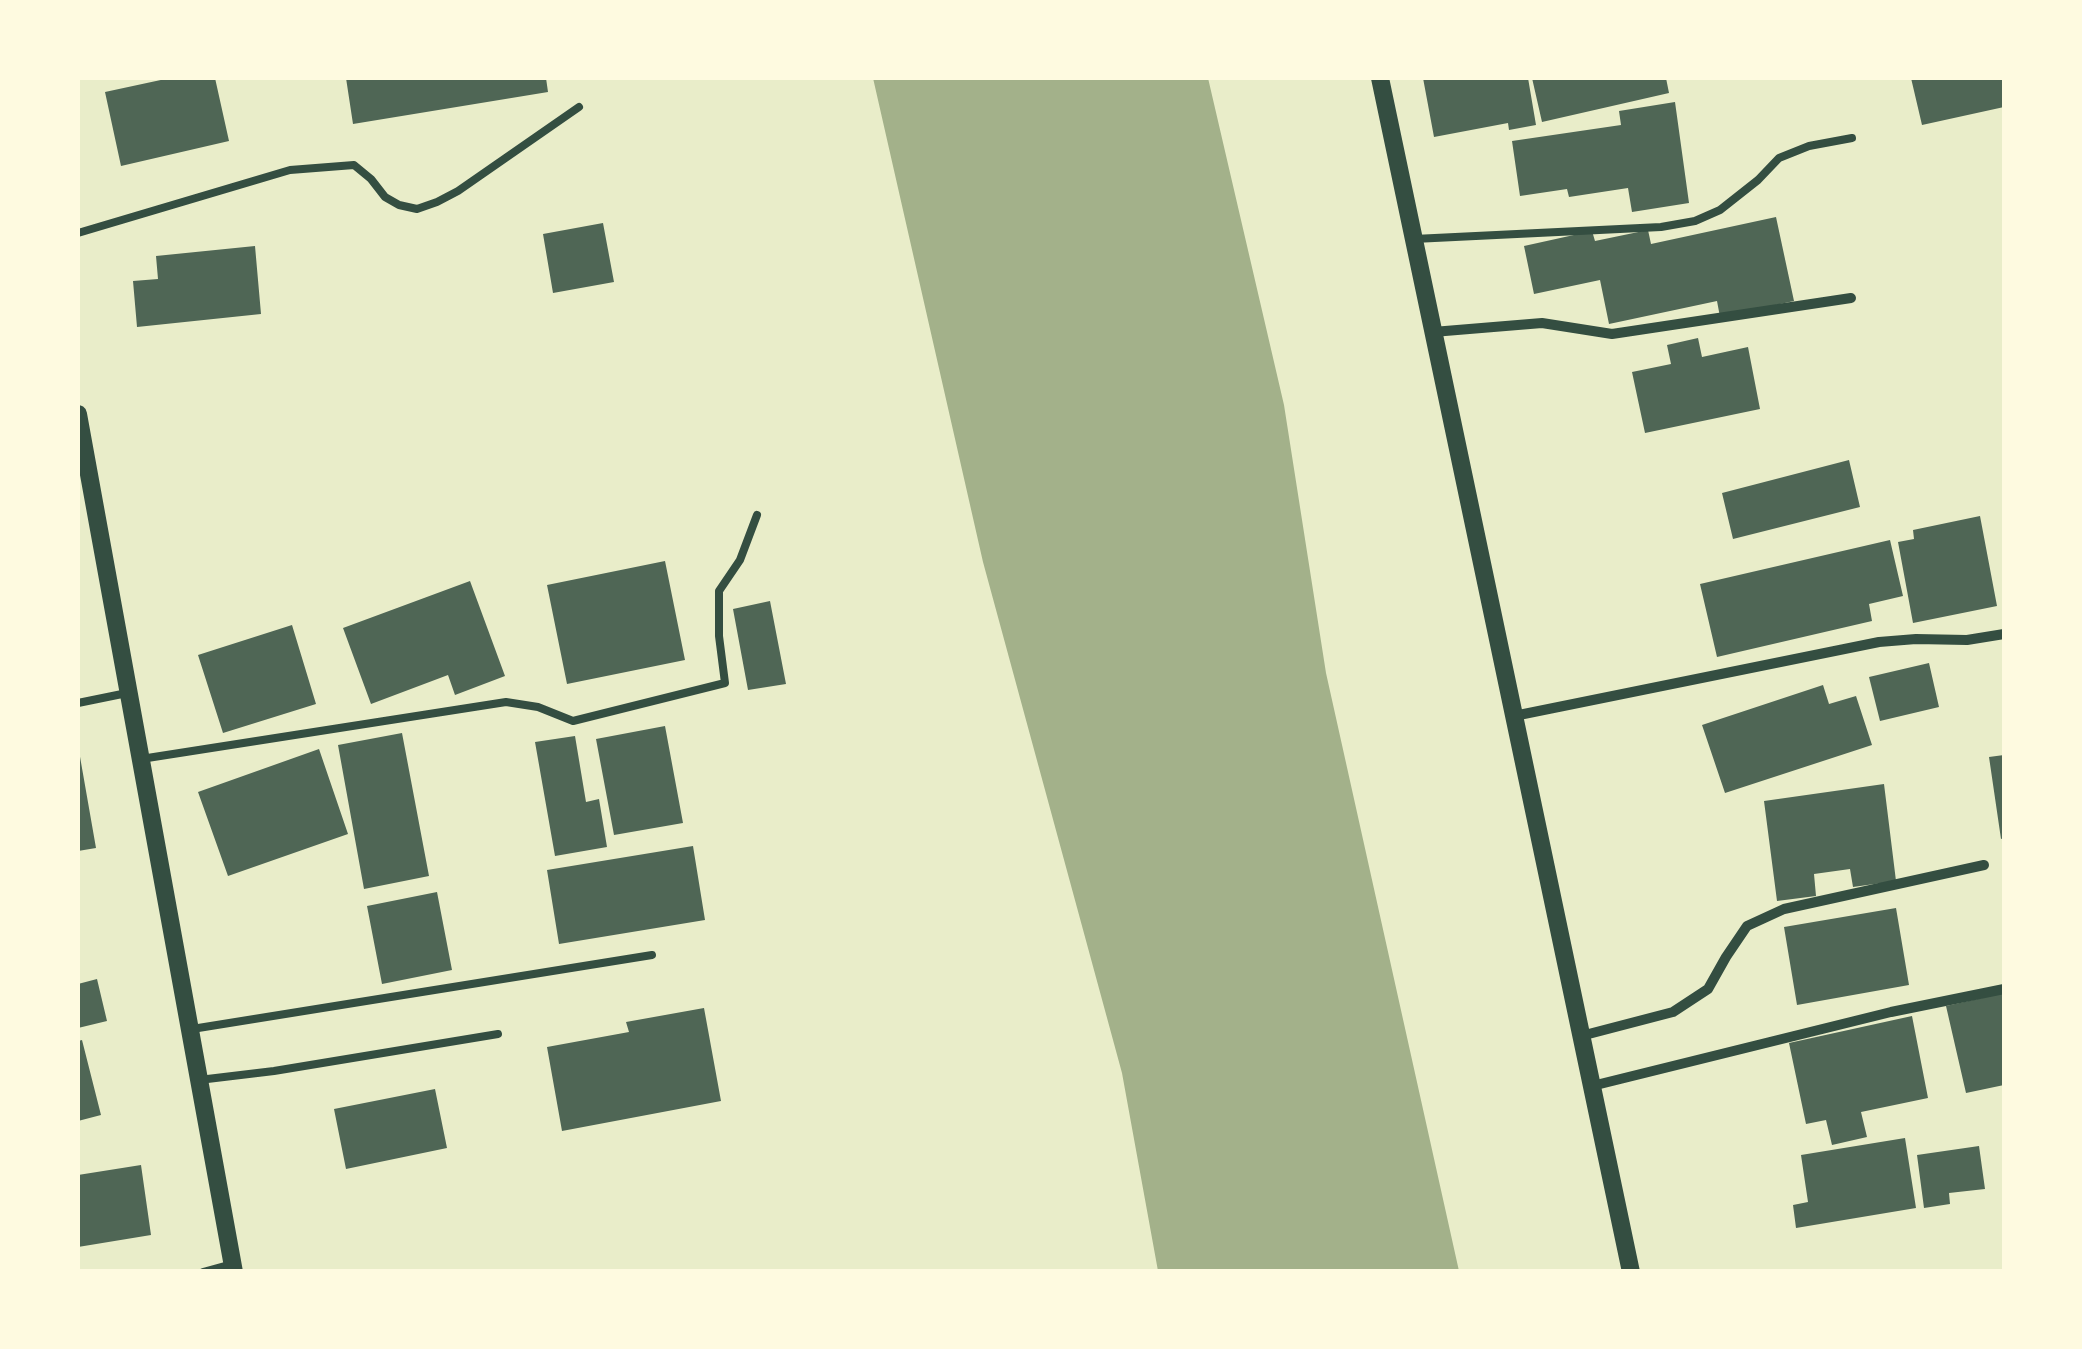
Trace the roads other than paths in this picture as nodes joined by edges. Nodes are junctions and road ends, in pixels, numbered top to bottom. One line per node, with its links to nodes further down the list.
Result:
1 (1380, 78): 5 (street)
2 (578, 107): 4 (lane)
3 (1852, 138): 5 (lane)
4 (78, 234)
5 (1414, 239): 7 (street)
6 (1851, 298): 7 (street)
7 (1433, 332): 14 (street)
8 (78, 414): 9 (street)
9 (81, 446): 12 (street)
10 (757, 515): 15 (lane)
11 (2004, 634): 14 (street)
12 (130, 693): 13 (lane); 15 (street)
13 (78, 703)
14 (1514, 716): 21 (street)
15 (140, 759): 19 (street)
16 (1984, 865): 21 (street)
17 (652, 955): 19 (lane)
18 (2004, 989): 23 (street)
19 (190, 1029): 22 (street)
20 (498, 1034): 22 (lane)
21 (1581, 1036): 23 (street)
22 (199, 1080): 24 (street)
23 (1592, 1086): 26 (street)
24 (233, 1268): 25 (lane)
25 (203, 1272)
26 (1631, 1272)

